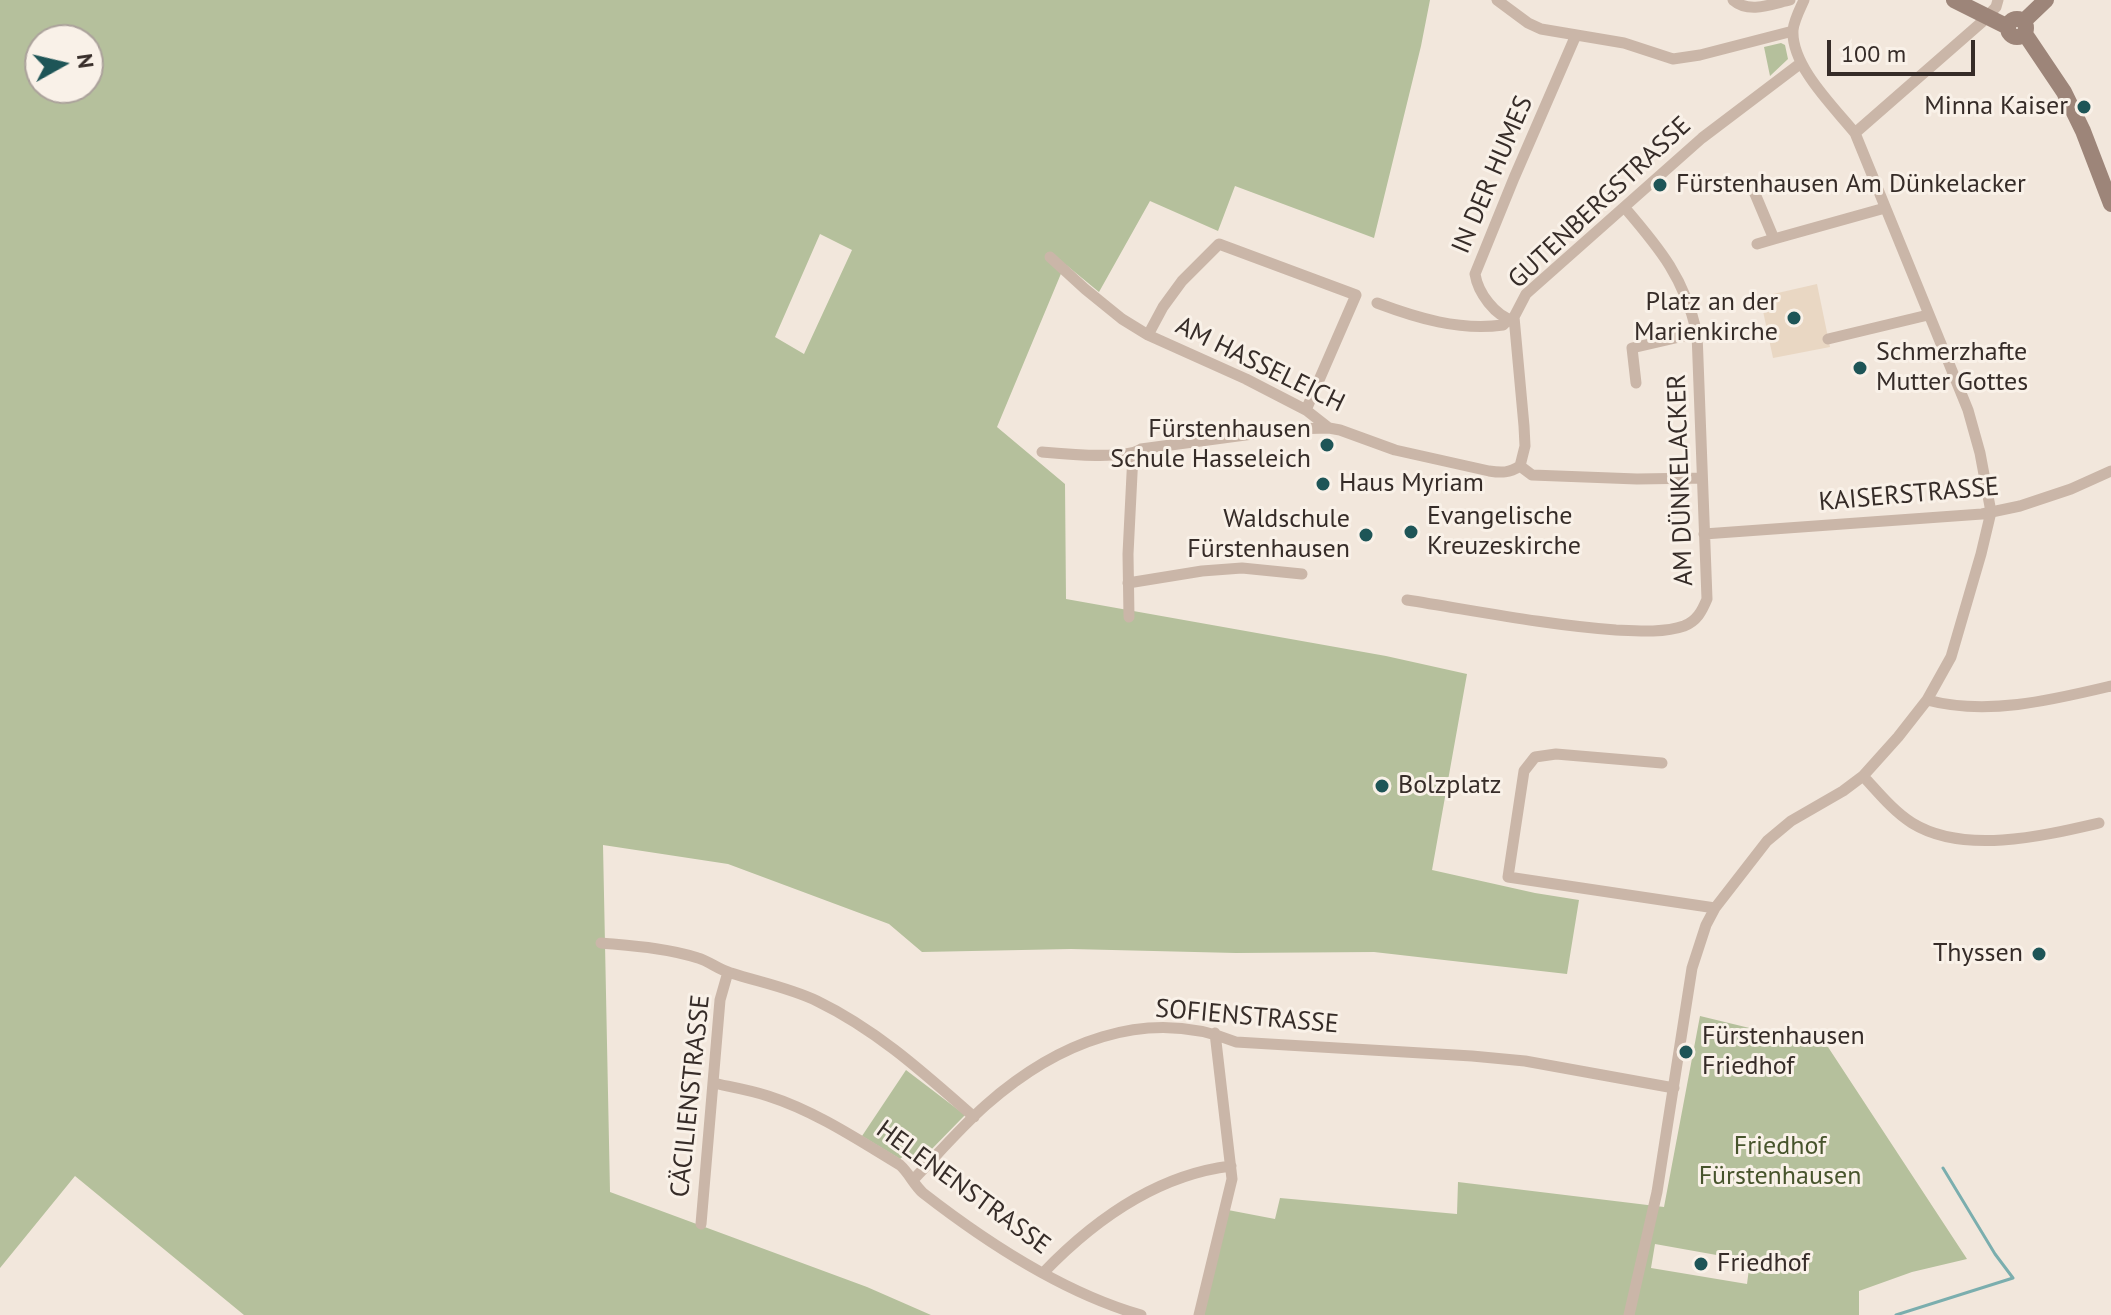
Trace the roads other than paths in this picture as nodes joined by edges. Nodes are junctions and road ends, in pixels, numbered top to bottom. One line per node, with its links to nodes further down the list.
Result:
1 (1497, 0): 11 (street)
2 (1733, 0): 3 (street)
3 (1790, 0)
4 (1804, 0): 10 (street)
5 (1954, 0): 8 (street)
6 (1998, 0): 8 (street)
7 (2046, 0): 9 (street)
8 (1987, 18): 9 (street); 13 (street)
9 (2019, 27): 15 (street)
10 (1793, 31): 11 (street); 12 (street)
11 (1576, 35): 23 (street, IN DER HUMES)
12 (1801, 63): 13 (street); 16 (street, GUTENBERGSTRASSE)
13 (1855, 133): 17 (street)
14 (1753, 189): 18 (street)
15 (2111, 204)
16 (1625, 208): 23 (street, GUTENBERGSTRASSE); 24 (street, AM DÜNKELACKER)
17 (1885, 208): 18 (street); 22 (street)
18 (1774, 239): 19 (street)
19 (1757, 244)
20 (1050, 257): 25 (street, AM HASSELEICH)
21 (1377, 303): 23 (street)
22 (1928, 315): 26 (street); 35 (street)
23 (1511, 320): 32 (street, GUTENBERGSTRASSE)
24 (1697, 333): 27 (street); 34 (street, AM DÜNKELACKER)
25 (1148, 335): 28 (street, AM HASSELEICH); 28 (street)
26 (1828, 339)
27 (1636, 383)
28 (1306, 410): 29 (street, AM HASSELEICH)
29 (1329, 428): 31 (street); 32 (street, AM HASSELEICH)
30 (1042, 452): 31 (street)
31 (1133, 454): 38 (street)
32 (1520, 466): 34 (street)
33 (2111, 471): 35 (street, KAISERSTRASSE)
34 (1701, 478): 36 (street, AM DÜNKELACKER)
35 (1991, 512): 36 (street, KAISERSTRASSE); 42 (street)
36 (1704, 534): 39 (street, AM DÜNKELACKER)
37 (1302, 574): 38 (street)
38 (1128, 583): 40 (street)
39 (1407, 600)
40 (1129, 617)
41 (2111, 686): 42 (street)
42 (1927, 700): 44 (street)
43 (1662, 763): 46 (street)
44 (1863, 776): 45 (street); 46 (street)
45 (2099, 823)
46 (1715, 908): 51 (street)
47 (601, 943): 48 (street)
48 (728, 972): 50 (street, CÄCILIENSTRASSE); 52 (street)
49 (1215, 1033): 51 (street, SOFIENSTRASSE); 52 (street, SOFIENSTRASSE); 53 (street)
50 (713, 1083): 54 (street, HELENENSTRASSE); 55 (street, CÄCILIENSTRASSE)
51 (1674, 1088): 59 (street)
52 (974, 1117): 54 (street, SOFIENSTRASSE)
53 (1231, 1166): 56 (street); 58 (street)
54 (913, 1180): 56 (street, HELENENSTRASSE)
55 (701, 1224)
56 (1043, 1273): 57 (street, HELENENSTRASSE)
57 (1141, 1315)
58 (1199, 1315)
59 (1629, 1315)

